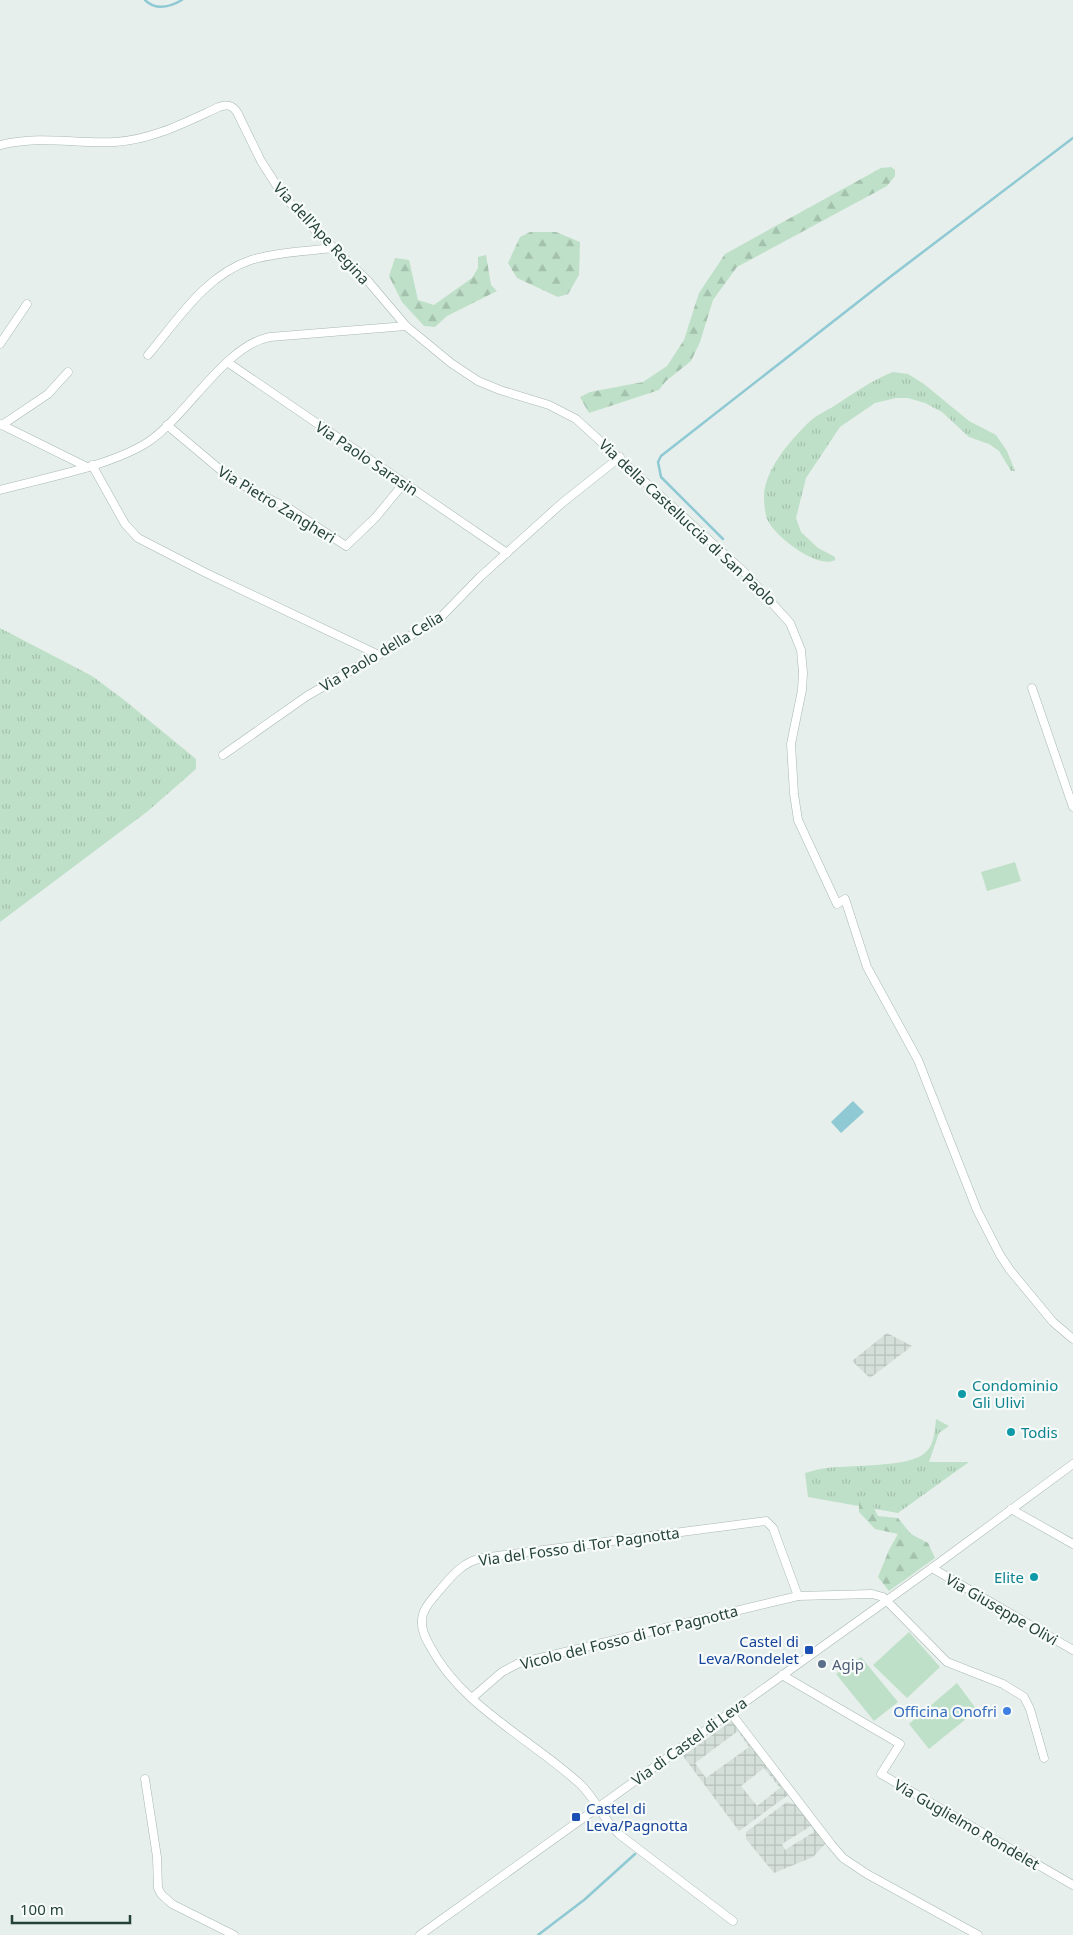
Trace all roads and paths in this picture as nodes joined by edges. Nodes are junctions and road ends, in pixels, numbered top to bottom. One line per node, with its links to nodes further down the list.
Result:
1 (0, 145): 2 (street, Via dell'Ape Regina)
2 (334, 248): 4 (street, Via dell'Ape Regina); 6 (street)
3 (27, 304): 5 (street)
4 (406, 326): 7 (street); 11 (street, Via della Castelluccia di San Paolo)
5 (0, 344)
6 (148, 355)
7 (227, 362): 10 (street); 13 (street, Via Paolo Sarasin)
8 (68, 372): 9 (street)
9 (1, 424): 12 (street)
10 (167, 425): 12 (street); 13 (street, Via Pietro Zangheri)
11 (620, 457): 15 (street, Via Paolo della Celia); 20 (street, Via della Castelluccia di San Paolo)
12 (90, 466): 14 (street); 16 (street)
13 (404, 483): 15 (street, Via Paolo Sarasin)
14 (0, 490)
15 (508, 553): 16 (street, Via Paolo della Celia)
16 (378, 655): 18 (street, Via Paolo della Celia)
17 (1032, 688): 19 (street)
18 (223, 755)
19 (1073, 805)
20 (1073, 1340)
21 (1073, 1464): 22 (street, Via di Castel di Leva)
22 (1011, 1509): 23 (street); 24 (street, Via di Castel di Leva)
23 (1073, 1544)
24 (932, 1568): 26 (street, Via di Castel di Leva); 27 (street, Via Giuseppe Olivi)
25 (798, 1596): 26 (street); 29 (street, Vicolo del Fosso di Tor Pagnotta); 29 (street, Via del Fosso di Tor Pagnotta)
26 (886, 1600): 28 (street, Via di Castel di Leva); 31 (street)
27 (1073, 1650)
28 (782, 1674): 30 (street, Via di Castel di Leva); 34 (street, Via Guglielmo Rondelet)
29 (472, 1698): 33 (street, Via del Fosso di Tor Pagnotta)
30 (730, 1712): 33 (street, Via di Castel di Leva); 38 (street)
31 (1044, 1758)
32 (145, 1779): 36 (street)
33 (599, 1807): 35 (street, Via del Fosso di Tor Pagnotta); 37 (street, Via di Castel di Leva)
34 (1073, 1885)
35 (733, 1921)
36 (234, 1935)
37 (420, 1935)
38 (978, 1935)

